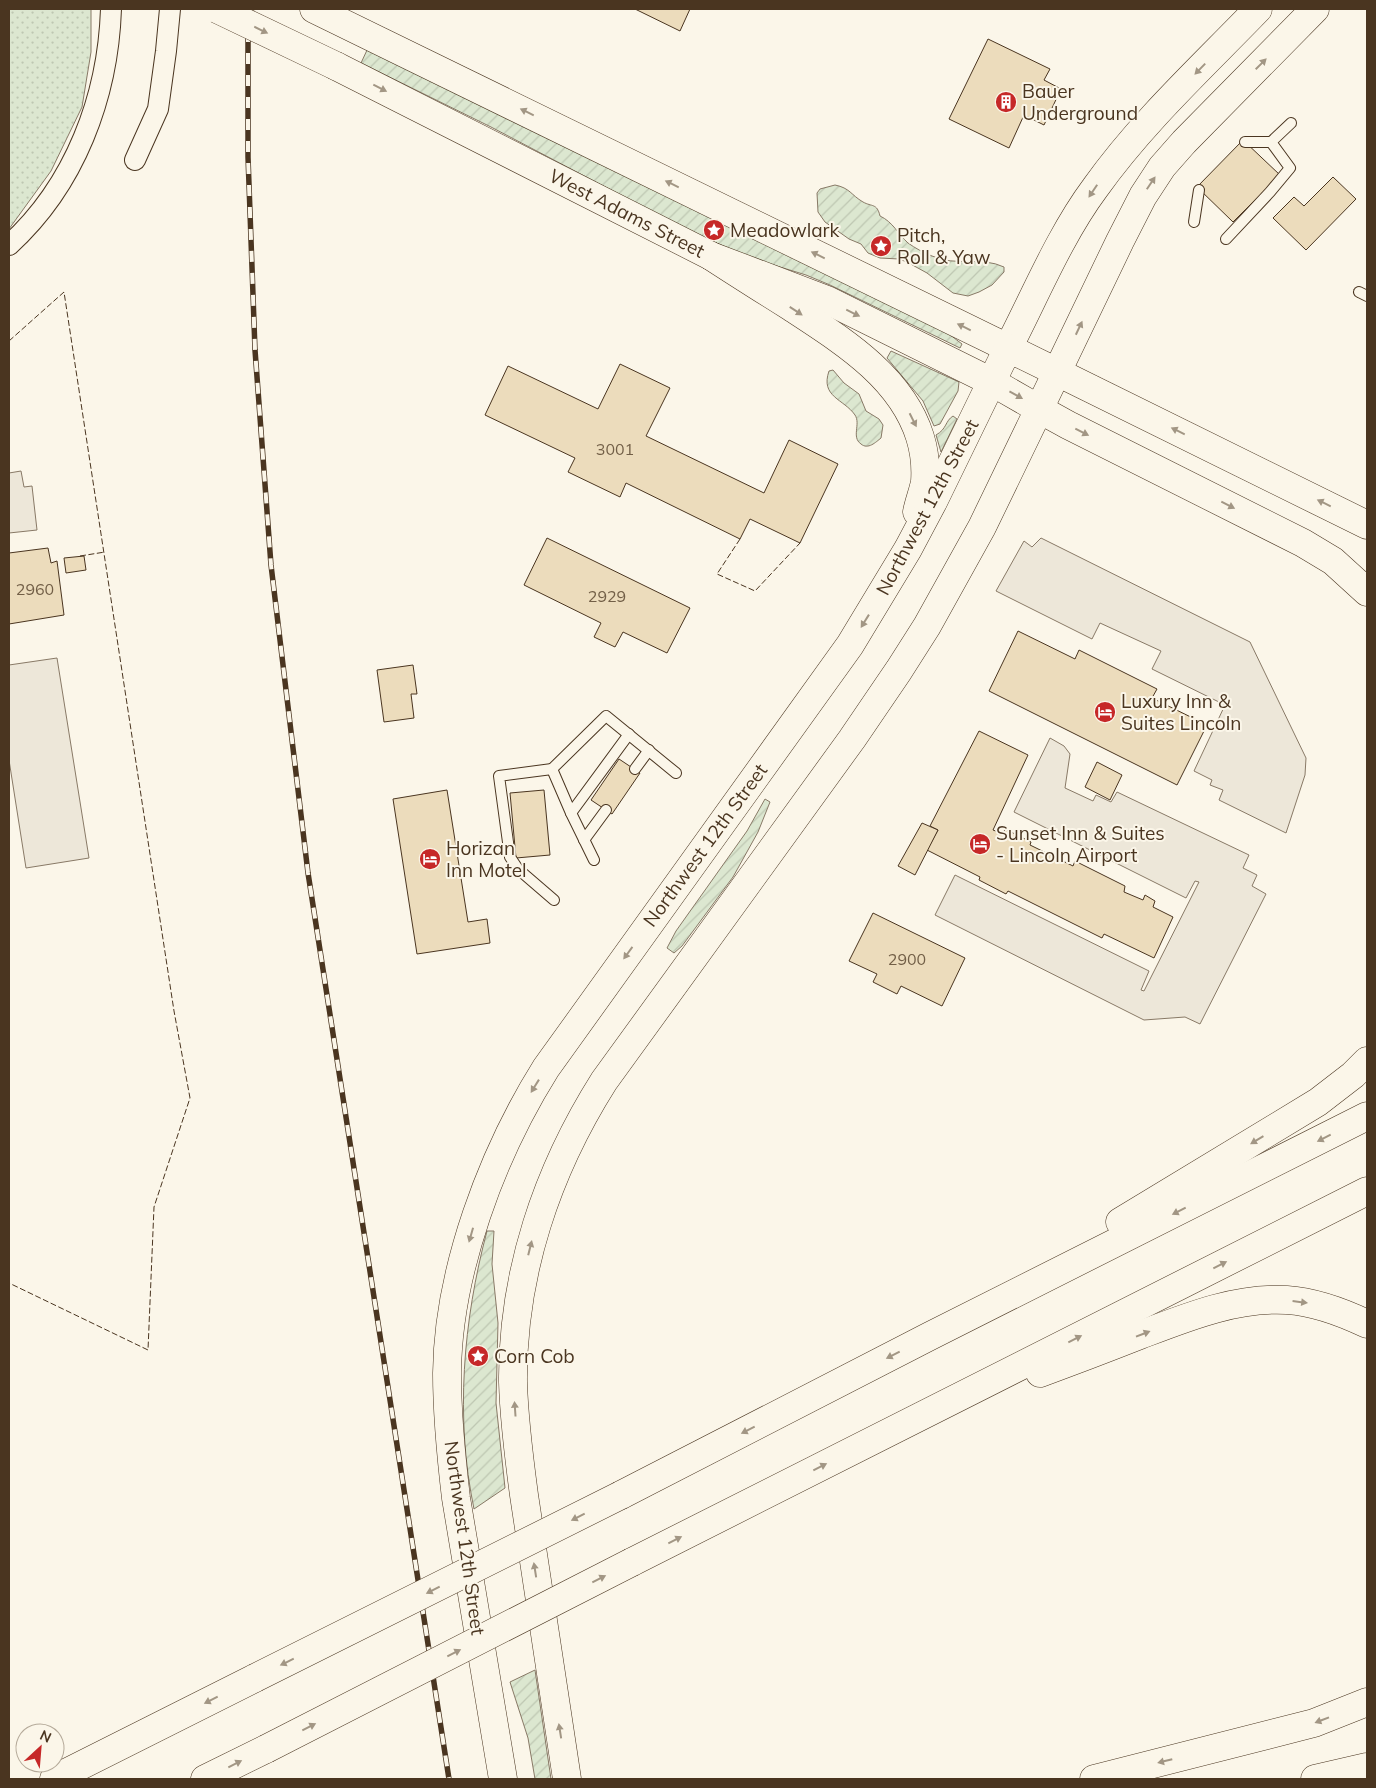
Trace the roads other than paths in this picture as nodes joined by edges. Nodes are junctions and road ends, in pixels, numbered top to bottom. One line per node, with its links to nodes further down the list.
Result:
1 (111, 9): 14 (street)
2 (170, 9): 10 (street)
3 (218, 9): 15 (main road, West Adams Street, one-way to 15, bridge)
4 (314, 9): 16 (main road, one-way to 4)
5 (1258, 9): 16 (main road, Northwest 12th Street, one-way to 16)
6 (1316, 9): 17 (main road, one-way to 6)
7 (1290, 123): 9 (lane)
8 (1245, 142): 9 (lane)
9 (1272, 142): 13 (lane)
10 (135, 160)
11 (1199, 190): 12 (lane)
12 (1194, 222)
13 (1226, 239)
14 (9, 246)
15 (711, 256): 18 (main road, West Adams Street, one-way to 18); 21 (main road, one-way to 21)
16 (1008, 348): 17 (main road); 18 (main road, Northwest 12th Street)
17 (1057, 372): 19 (main road); 20 (main road, one-way to 17)
18 (992, 382): 19 (main road, West Adams Street, one-way to 19); 21 (main road, Northwest 12th Street)
19 (1040, 409): 22 (main road, West Adams Street, one-way to 22); 44 (main road, one-way to 19)
20 (1367, 524)
21 (908, 550): 43 (main road, Northwest 12th Street, one-way to 43)
22 (1367, 592)
23 (630, 734): 24 (lane); 25 (lane); 29 (lane)
24 (649, 750): 26 (lane); 27 (lane)
25 (552, 769): 29 (lane); 32 (lane)
26 (635, 769)
27 (676, 773)
28 (606, 810): 30 (lane)
29 (571, 813): 30 (lane)
30 (584, 840): 31 (lane)
31 (594, 860)
32 (554, 900)
33 (1367, 1061): 37 (main road, one-way to 37)
34 (1367, 1116): 37 (main road, one-way to 37)
35 (1367, 1191): 38 (main road, one-way to 35)
36 (1367, 1324): 38 (main road, one-way to 36)
37 (930, 1336): 41 (main road, one-way to 41, bridge)
38 (901, 1426): 42 (main road, one-way to 38, bridge)
39 (1367, 1702): 45 (main road, one-way to 45)
40 (1367, 1767): 46 (main road)
41 (54, 1779)
42 (205, 1779)
43 (503, 1779)
44 (567, 1779)
45 (1094, 1779)
46 (1315, 1779)

